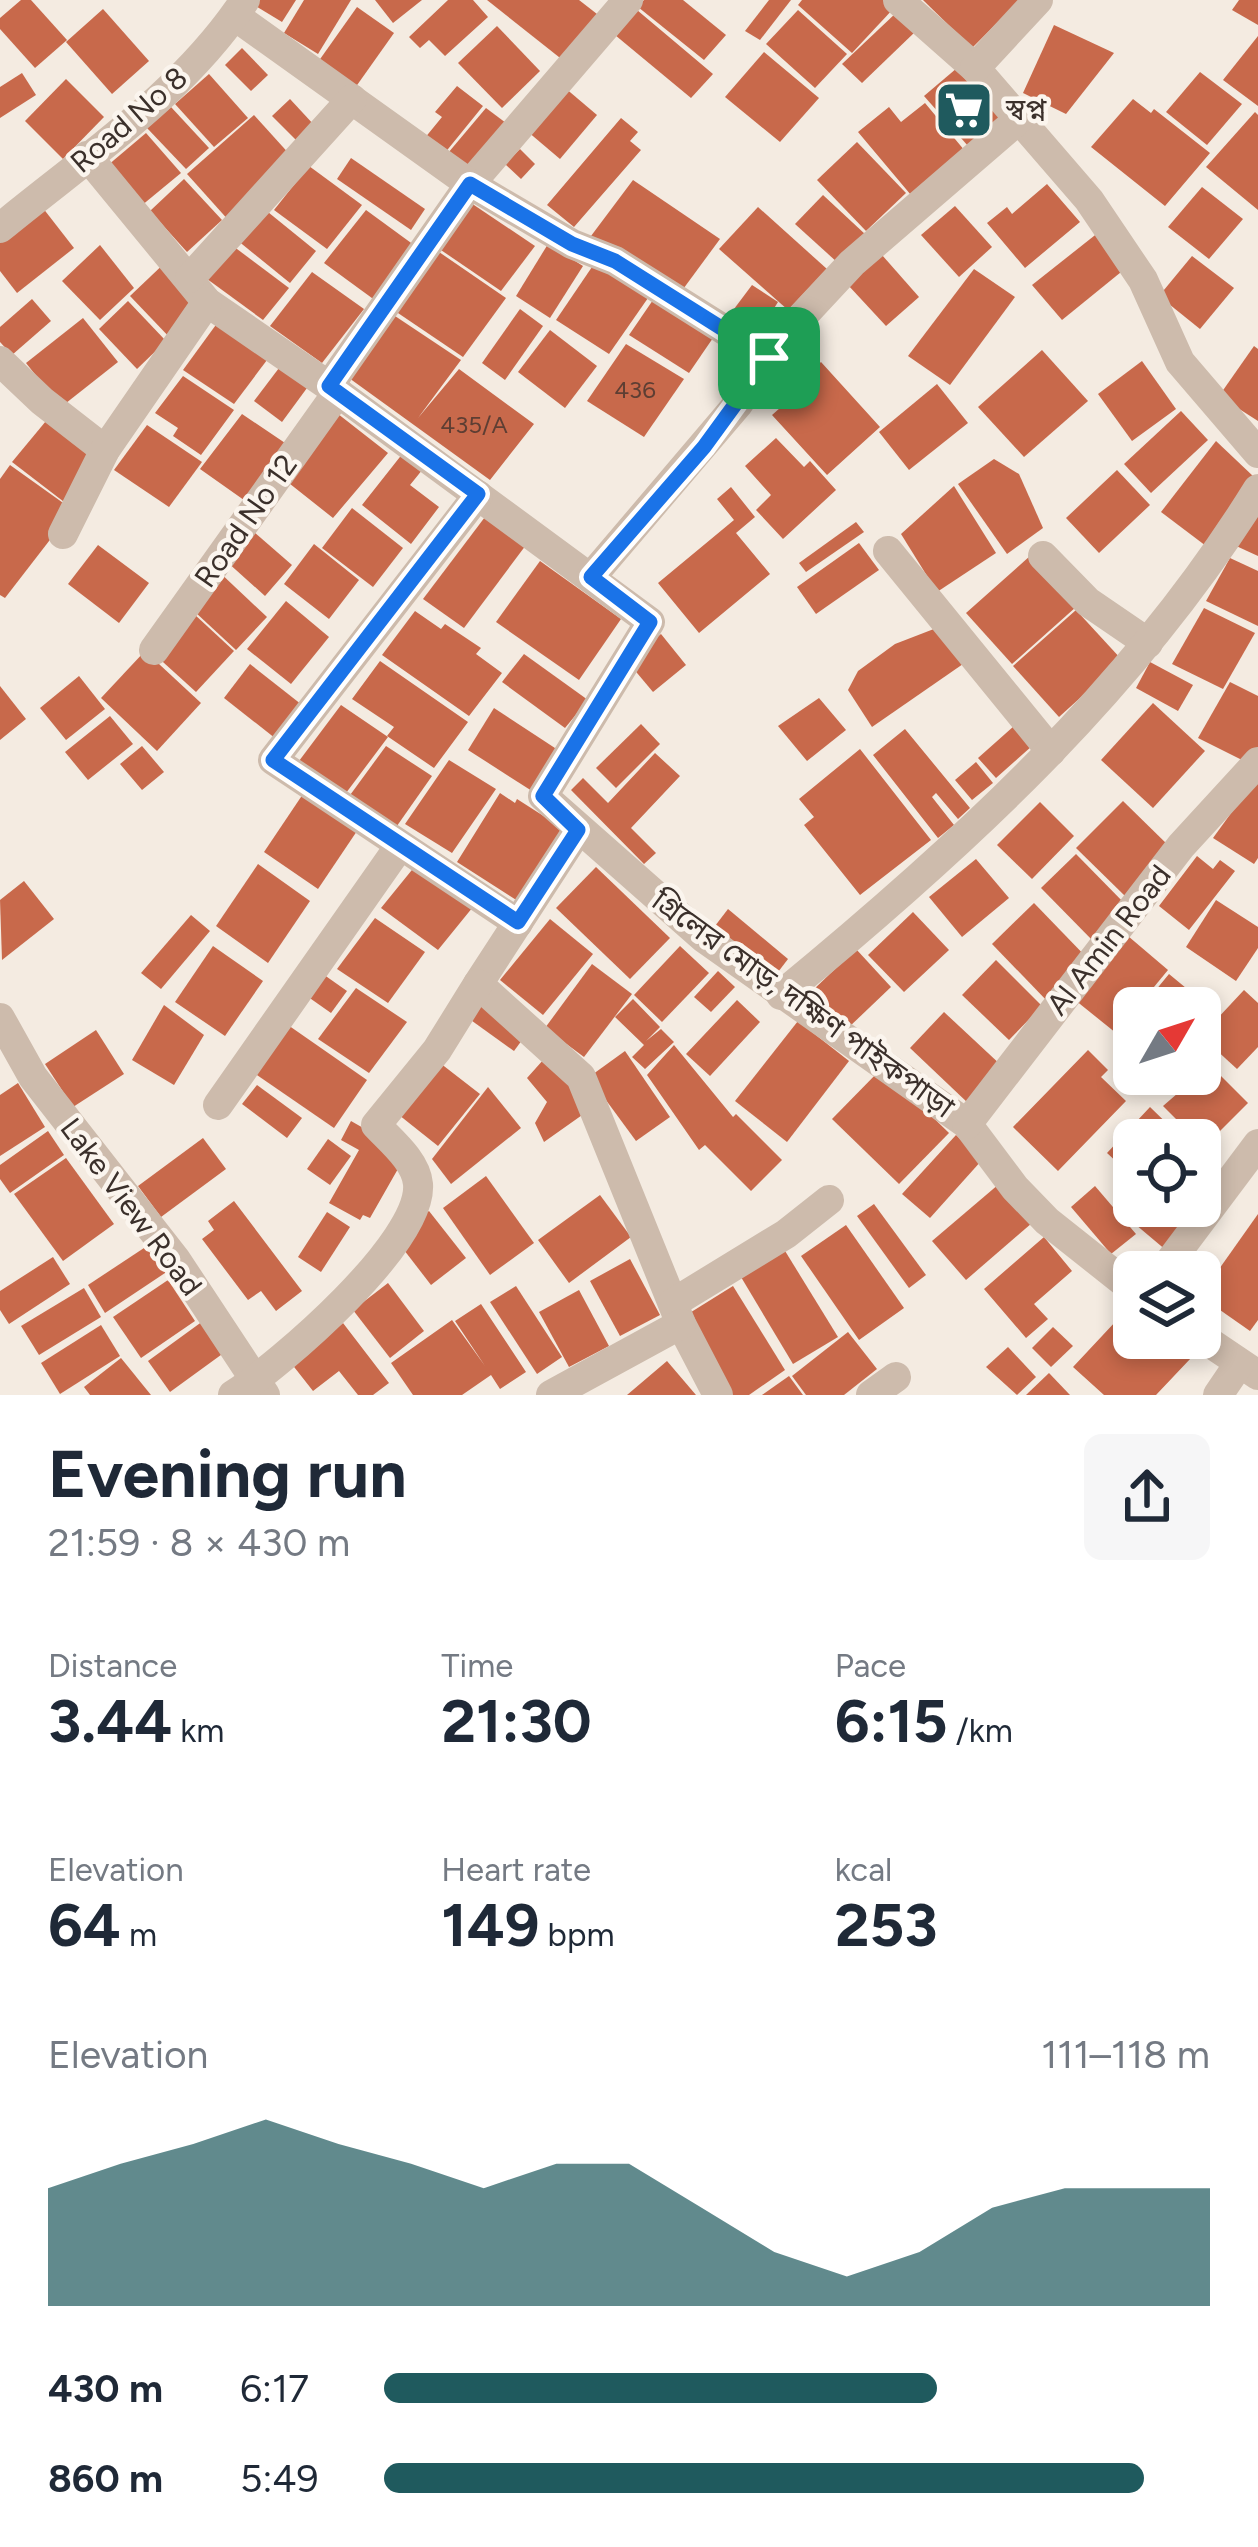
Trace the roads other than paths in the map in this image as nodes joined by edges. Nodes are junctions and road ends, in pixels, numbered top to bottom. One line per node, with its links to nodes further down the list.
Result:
1 (628, 0): 9 (street, Road No 12)
2 (898, 0): 5 (street)
3 (1038, 0): 5 (street)
4 (240, 8): 6 (street); 8 (street, Road No 8)
5 (975, 68): 7 (street)
6 (352, 99): 9 (street); 11 (street)
7 (1019, 119): 12 (street); 16 (street)
8 (87, 156): 10 (street, Road No 8); 11 (street)
9 (470, 184): 12 (street); 14 (street, Road No 12)
10 (0, 228)
11 (198, 290): 14 (street); 15 (street)
12 (769, 358): 22 (street)
13 (0, 361): 15 (street)
14 (333, 389): 18 (street); 24 (street, Road No 12)
15 (105, 450): 19 (street)
16 (1258, 452)
17 (1258, 489): 23 (street)
18 (478, 494): 22 (street); 28 (street)
19 (63, 534)
20 (888, 551): 25 (street)
21 (1043, 556): 23 (street)
22 (591, 577): 27 (street, গ্রিলের মোড়, দক্ষিণ পাইকপাড়া)
23 (1148, 643): 25 (street)
24 (154, 650)
25 (1051, 751): 31 (street)
26 (1258, 762): 34 (street, Al Amin Road)
27 (578, 830): 29 (street); 31 (street, গ্রিলের মোড়, দক্ষিণ পাইকপাড়া)
28 (399, 847): 29 (street); 33 (street)
29 (518, 922): 30 (street)
30 (478, 984): 39 (street); 42 (street)
31 (781, 995): 34 (street, গ্রিলের মোড়, দক্ষিণ পাইকপাড়া)
32 (0, 1018): 42 (street, Lake View Road)
33 (218, 1105)
34 (967, 1124): 38 (street, গ্রিলের মোড়, দক্ষিণ পাইকপাড়া)
35 (1258, 1144): 37 (street)
36 (829, 1200): 39 (street)
37 (1178, 1251)
38 (1113, 1274)
39 (677, 1313): 43 (street); 44 (street)
40 (1221, 1351): 41 (street)
41 (1249, 1370): 45 (street)
42 (251, 1390)
43 (551, 1395)
44 (718, 1395)
45 (1218, 1395)

